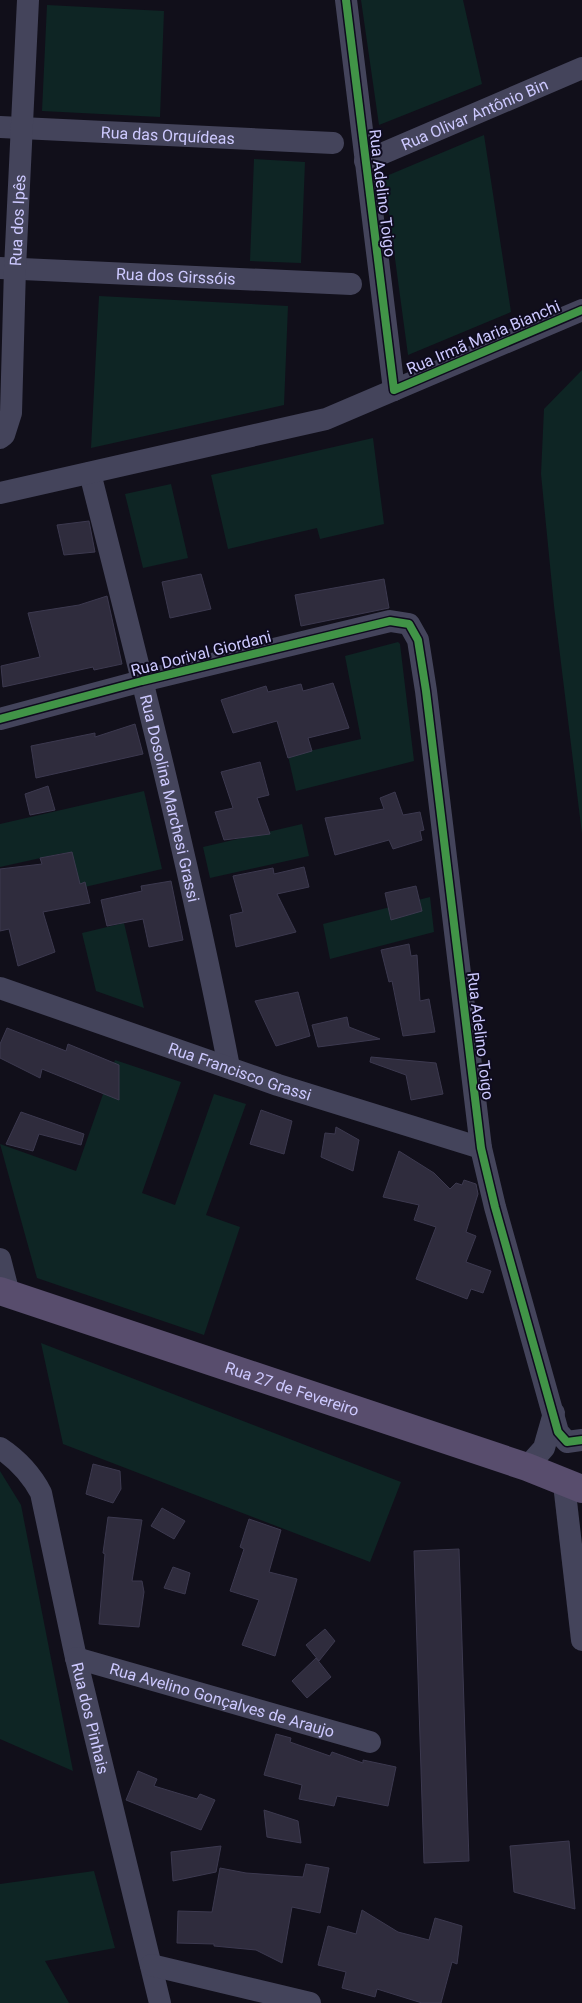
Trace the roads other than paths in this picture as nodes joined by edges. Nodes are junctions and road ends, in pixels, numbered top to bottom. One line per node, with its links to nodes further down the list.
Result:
1 (28, 0): 4 (street, Rua dos Ipês)
2 (346, 0): 6 (street, Rua Adelino Toigo)
3 (582, 68): 6 (street, Rua Olivar Antônio Bin)
4 (11, 128): 5 (street, Rua das Orquídeas); 7 (street, Rua dos Ipês)
5 (333, 143)
6 (365, 161): 10 (street, Rua Adelino Toigo)
7 (7, 268): 8 (street, Rua dos Girssóis); 11 (street, Rua dos Ipês)
8 (352, 284)
9 (582, 310): 10 (street, Rua Irmã Maria Bianchi)
10 (394, 390): 12 (street, Rua Irmã Maria Bianchi)
11 (0, 438)
12 (90, 473): 13 (street, Rua Irmã Maria Bianchi); 15 (street, Rua Dosolina Marchesi Grassi)
13 (0, 493)
14 (410, 624): 15 (street, Rua Dorival Giordani); 19 (street, Rua Adelino Toigo)
15 (142, 681): 16 (street, Rua Dorival Giordani); 18 (street, Rua Dosolina Marchesi Grassi)
16 (0, 719)
17 (0, 988): 18 (street, Rua Francisco Grassi)
18 (229, 1067): 19 (street, Rua Francisco Grassi)
19 (481, 1148): 22 (street, Rua Adelino Toigo)
20 (0, 1260): 21 (street)
21 (4, 1292): 25 (main road, Rua 27 de Fevereiro)
22 (554, 1413): 23 (street, Rua Adelino Toigo); 25 (street)
23 (575, 1441)
24 (0, 1448): 28 (street, Rua dos Pinhais)
25 (527, 1467): 26 (main road, Rua 27 de Fevereiro)
26 (573, 1486): 27 (street)
27 (582, 1640)
28 (76, 1658): 29 (street, Rua Avelino Gonçalves de Araujo); 30 (street, Rua dos Pinhais)
29 (370, 1742)
30 (151, 1965): 31 (street, Rua dos Pinhais); 32 (street)
31 (160, 2003)
32 (310, 2003)

